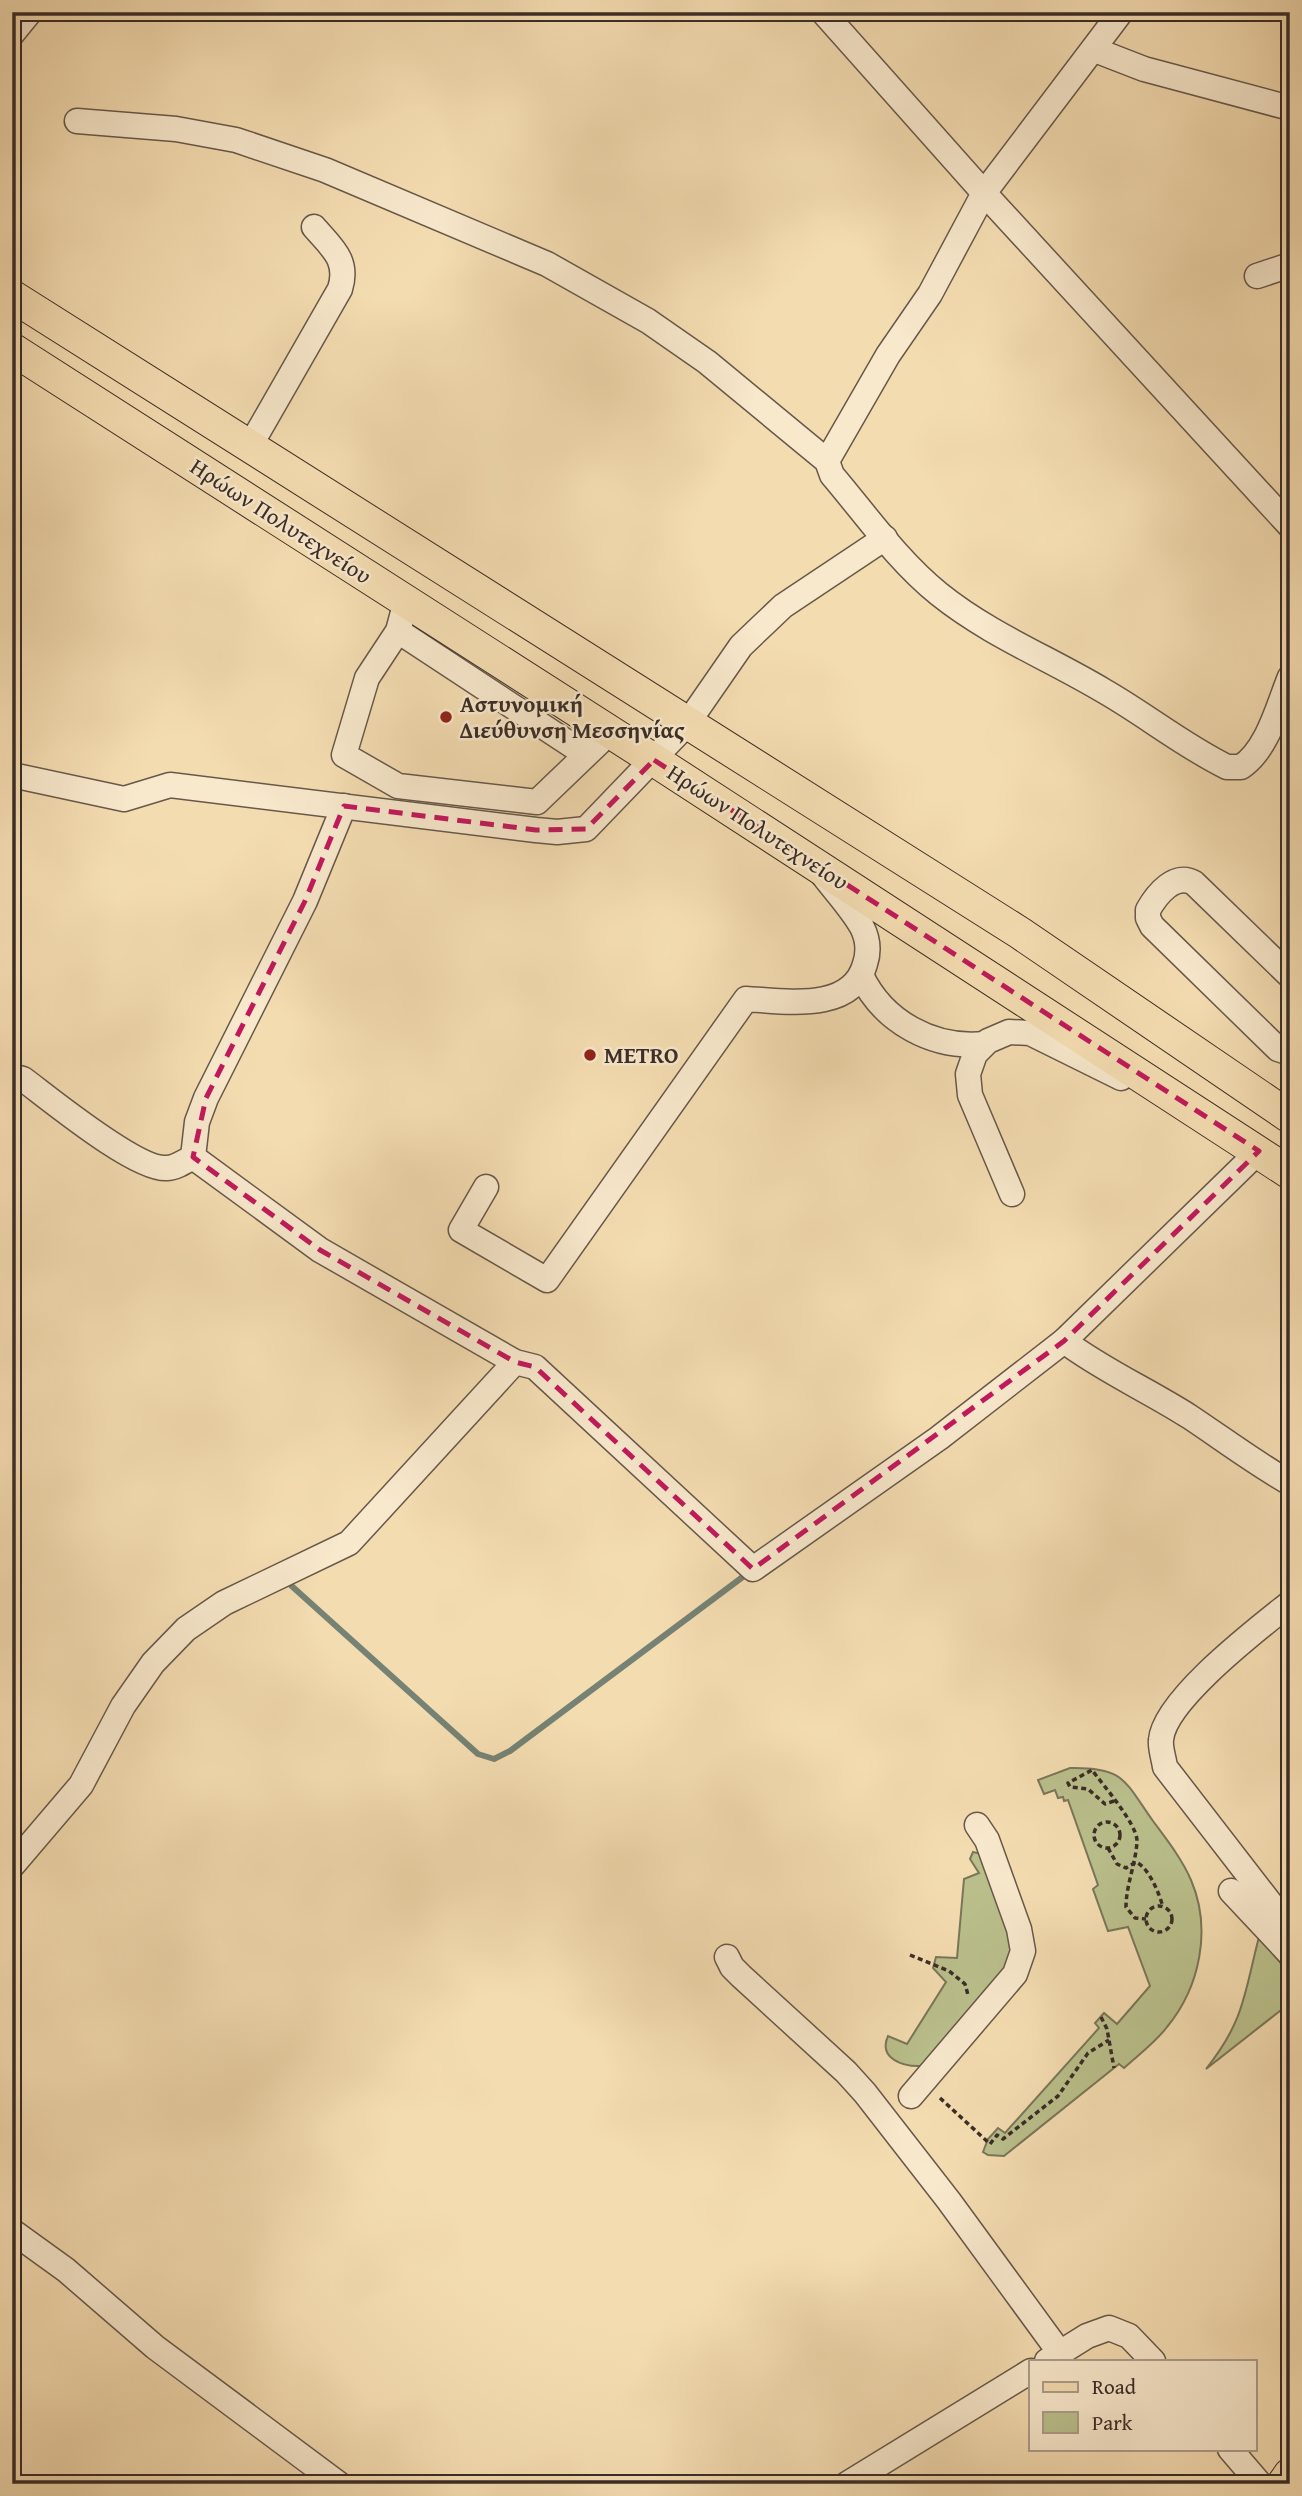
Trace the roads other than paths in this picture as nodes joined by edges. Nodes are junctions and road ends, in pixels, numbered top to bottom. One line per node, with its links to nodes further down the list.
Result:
1 (30, 12): 4 (street)
2 (823, 12): 8 (street)
3 (1121, 12): 5 (street)
4 (12, 34)
5 (1095, 50): 6 (street); 8 (street)
6 (1290, 108)
7 (77, 121): 15 (street)
8 (984, 193): 15 (street); 16 (street)
9 (314, 227): 14 (street)
10 (1290, 265): 11 (street)
11 (1257, 276)
12 (12, 296): 14 (main road, Ηρώων Πολυτεχνείου)
13 (12, 349): 18 (main road, Ηρώων Πολυτεχνείου)
14 (250, 446): 20 (main road, Ηρώων Πολυτεχνείου)
15 (827, 461): 17 (street)
16 (1290, 526)
17 (885, 538): 19 (street); 20 (street)
18 (402, 616): 21 (main road, Ηρώων Πολυτεχνείου); 22 (street); 22 (street)
19 (1290, 677)
20 (687, 724): 23 (street); 32 (main road, Ηρώων Πολυτεχνείου)
21 (610, 732): 22 (street); 23 (main road, Ηρώων Πολυτεχνείου)
22 (585, 754)
23 (653, 760): 25 (street); 26 (main road, Ηρώων Πολυτεχνείου)
24 (12, 775): 25 (street)
25 (344, 806): 35 (street)
26 (814, 864): 27 (street); 33 (main road, Ηρώων Πολυτεχνείου)
27 (861, 975): 29 (street); 37 (street)
28 (1290, 976): 30 (street)
29 (984, 1044): 33 (street); 38 (street)
30 (1290, 1053)
31 (12, 1076): 35 (street)
32 (1290, 1117)
33 (1219, 1125): 34 (main road, Ηρώων Πολυτεχνείου)
34 (1259, 1151): 36 (main road, Ηρώων Πολυτεχνείου); 39 (street)
35 (193, 1157): 40 (street)
36 (1290, 1173)
37 (486, 1187)
38 (1012, 1194)
39 (1064, 1341): 40 (street); 41 (street)
40 (515, 1362): 44 (street)
41 (1290, 1483)
42 (1290, 1603): 46 (street)
43 (977, 1825): 49 (street)
44 (12, 1866)
45 (1231, 1891): 47 (street)
46 (1290, 1917)
47 (1290, 1954)
48 (727, 1957): 51 (street)
49 (917, 2089)
50 (12, 2231): 56 (street)
51 (1053, 2357): 52 (street)
52 (1152, 2360)
53 (1029, 2372): 57 (street)
54 (1231, 2450): 58 (street)
55 (1290, 2474): 59 (main road)
56 (340, 2484)
57 (846, 2484)
58 (1261, 2484)
59 (1283, 2484)

